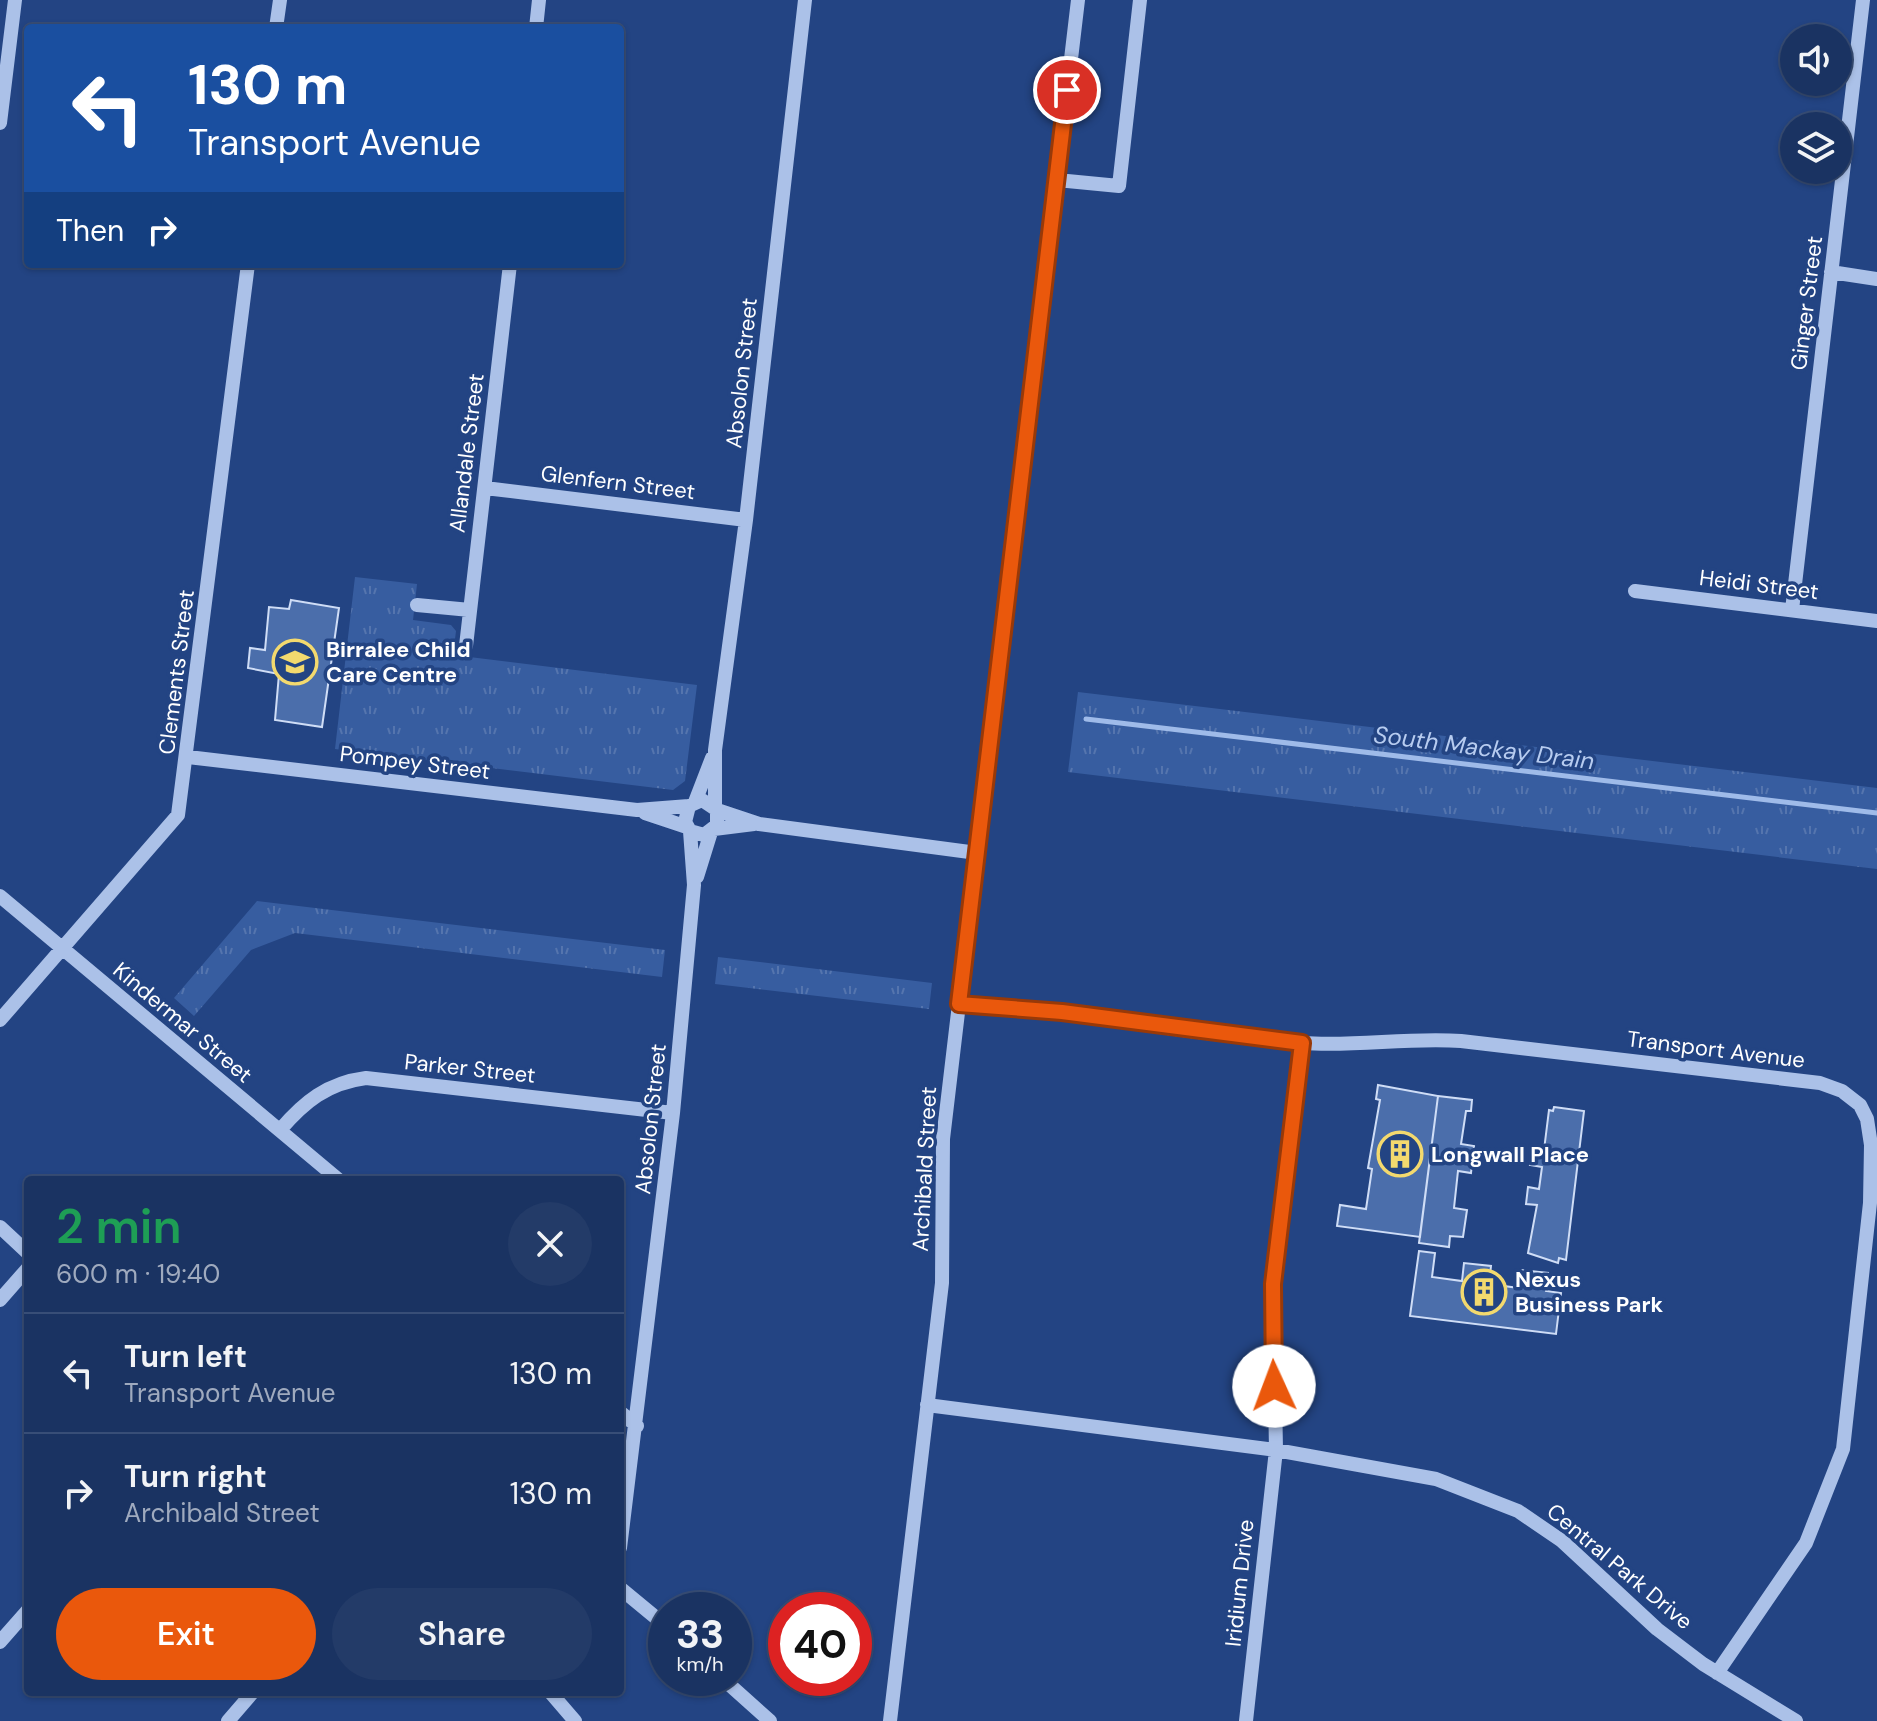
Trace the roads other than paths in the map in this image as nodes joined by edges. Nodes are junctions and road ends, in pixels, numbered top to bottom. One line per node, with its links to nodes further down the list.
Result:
1 (15, 0): 10 (street)
2 (280, 0): 8 (street)
3 (539, 0): 9 (street)
4 (805, 0): 17 (street, Absolon Street)
5 (1078, 0): 11 (street, Archibald Street)
6 (1140, 0): 11 (street)
7 (1863, 0): 14 (street, Ginger Street)
8 (277, 24)
9 (536, 24)
10 (0, 123)
11 (1057, 180): 32 (street, Archibald Street)
12 (248, 268): 25 (street, Clements Street)
13 (510, 268): 16 (street, Allandale Street)
14 (1831, 272): 15 (street); 21 (street, Ginger Street)
15 (1877, 279)
16 (485, 488): 17 (street, Glenfern Street); 20 (street, Allandale Street)
17 (746, 520): 24 (street, Absolon Street)
18 (1635, 591): 21 (street, Heidi Street)
19 (417, 605): 20 (street)
20 (470, 610): 23 (street, Allandale Street)
21 (1792, 610): 22 (street, Heidi Street)
22 (1877, 621)
23 (466, 646)
24 (715, 750): 26 (street, Absolon Street); 27 (street, Absolon Street)
25 (188, 757): 28 (street, Pompey Street); 35 (street, Clements Street)
26 (692, 804): 27 (street); 28 (street, Pompey Street); 30 (street)
27 (716, 808): 29 (street); 31 (street)
28 (637, 810): 30 (street, Pompey Street)
29 (759, 824): 31 (street); 32 (street)
30 (689, 829): 31 (street); 33 (street, Absolon Street)
31 (713, 831): 33 (street, Absolon Street)
32 (977, 853): 36 (street, Archibald Street)
33 (694, 885): 39 (street, Absolon Street)
34 (0, 896): 35 (street, Kindermar Street)
35 (62, 950): 37 (street, Clements Street); 40 (street, Kindermar Street)
36 (959, 1004): 38 (street, Transport Avenue); 46 (street, Archibald Street)
37 (0, 1020)
38 (1302, 1043): 49 (street); 55 (street, Transport Avenue)
39 (673, 1113): 40 (street, Parker Street); 48 (street, Absolon Street)
40 (280, 1130): 41 (street, Kindermar Street)
41 (334, 1176)
42 (0, 1227): 43 (street)
43 (24, 1249)
44 (24, 1273): 45 (street)
45 (0, 1300)
46 (927, 1405): 49 (street, Central Park Drive); 62 (street, Archibald Street)
47 (624, 1415): 48 (street)
48 (637, 1426): 50 (street, Absolon Street)
49 (1276, 1450): 55 (street, Central Park Drive); 63 (street, Iridium Drive)
50 (624, 1519)
51 (624, 1591): 52 (street)
52 (648, 1611)
53 (24, 1615): 54 (street)
54 (0, 1642)
55 (1717, 1673): 64 (street, Central Park Drive)
56 (250, 1696): 59 (street)
57 (553, 1696): 60 (street)
58 (742, 1696): 61 (street)
59 (228, 1721)
60 (575, 1721)
61 (770, 1721)
62 (890, 1721)
63 (1246, 1721)
64 (1796, 1721)

